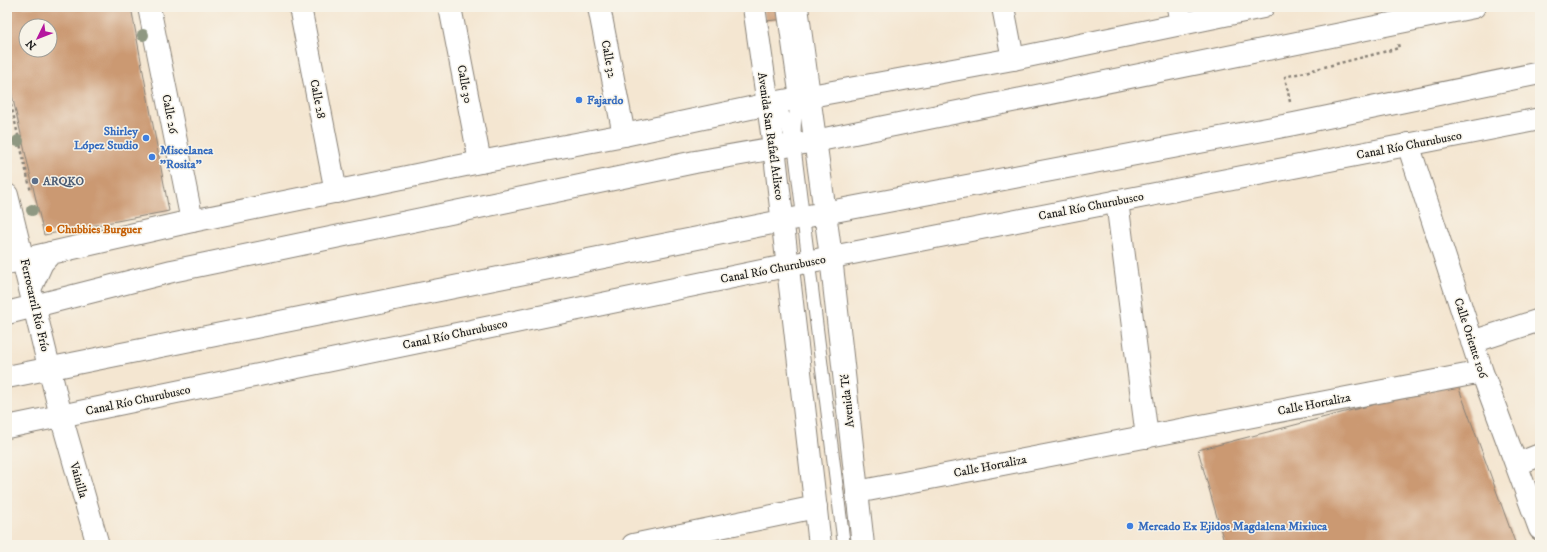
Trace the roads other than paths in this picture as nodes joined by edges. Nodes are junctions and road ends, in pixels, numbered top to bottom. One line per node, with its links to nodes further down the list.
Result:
1 (149, 7): 27 (street, Calle 26)
2 (300, 7): 22 (street, Calle 28)
3 (450, 7): 21 (street, Calle 30)
4 (599, 7): 17 (street, Calle 32)
5 (754, 7): 15 (street, Avenida San Rafaél Atlixco)
6 (765, 7): 15 (lane)
7 (784, 7): 15 (lane)
8 (797, 7): 15 (street, Avenida San Rafaél Atlixco)
9 (1003, 7): 13 (street)
10 (1263, 7): 12 (street)
11 (1474, 7): 18 (street)
12 (1180, 16): 13 (street)
13 (1013, 59): 15 (street)
14 (1540, 73): 25 (street)
15 (788, 100): 17 (street); 18 (street, Avenida San Rafaél Atlixco); 20 (street, Avenida San Rafaél Atlixco); 20 (lane)
16 (1540, 119): 19 (street, Canal Río Churubusco)
17 (624, 135): 21 (street)
18 (815, 141): 20 (street); 25 (street, Avenida San Rafaél Atlixco)
19 (1408, 144): 24 (street, Canal Río Churubusco); 36 (street, Calle Oriente 106)
20 (784, 146): 26 (street, Avenida San Rafaél Atlixco); 33 (street)
21 (480, 162): 22 (street)
22 (336, 192): 27 (street)
23 (7, 194): 30 (street, Ferrocarril Río Frío)
24 (1117, 201): 29 (street, Canal Río Churubusco); 42 (street)
25 (824, 214): 26 (street); 29 (street, Avenida San Rafaél Atlixco)
26 (792, 220): 31 (lane); 32 (street, Avenida San Rafaél Atlixco); 37 (street)
27 (192, 221): 28 (street)
28 (51, 253): 30 (street); 33 (street)
29 (831, 257): 31 (street, Canal Río Churubusco); 45 (street, Avenida Té)
30 (16, 261): 33 (street, Ferrocarril Río Frío)
31 (808, 262): 32 (street, Canal Río Churubusco); 51 (lane)
32 (786, 266): 40 (street, Canal Río Churubusco); 46 (street)
33 (33, 297): 34 (street); 37 (street, Ferrocarril Río Frío)
34 (7, 312)
35 (1540, 320): 36 (street)
36 (1472, 342): 38 (street, Calle Oriente 106)
37 (50, 368): 39 (street); 40 (street, Ferrocarril Río Frío)
38 (1482, 372): 42 (street, Calle Hortaliza); 44 (street, Calle Oriente 106)
39 (7, 377)
40 (61, 416): 41 (street, Canal Río Churubusco); 48 (street, Vainilla)
41 (7, 427)
42 (1146, 436): 45 (street, Calle Hortaliza)
43 (1540, 455): 44 (street)
44 (1517, 464): 47 (street, Calle Oriente 106)
45 (857, 492): 52 (street, Avenida Té)
46 (816, 507): 49 (street); 50 (street)
47 (1540, 530)
48 (98, 545)
49 (633, 545)
50 (820, 545)
51 (844, 545)
52 (864, 545)

